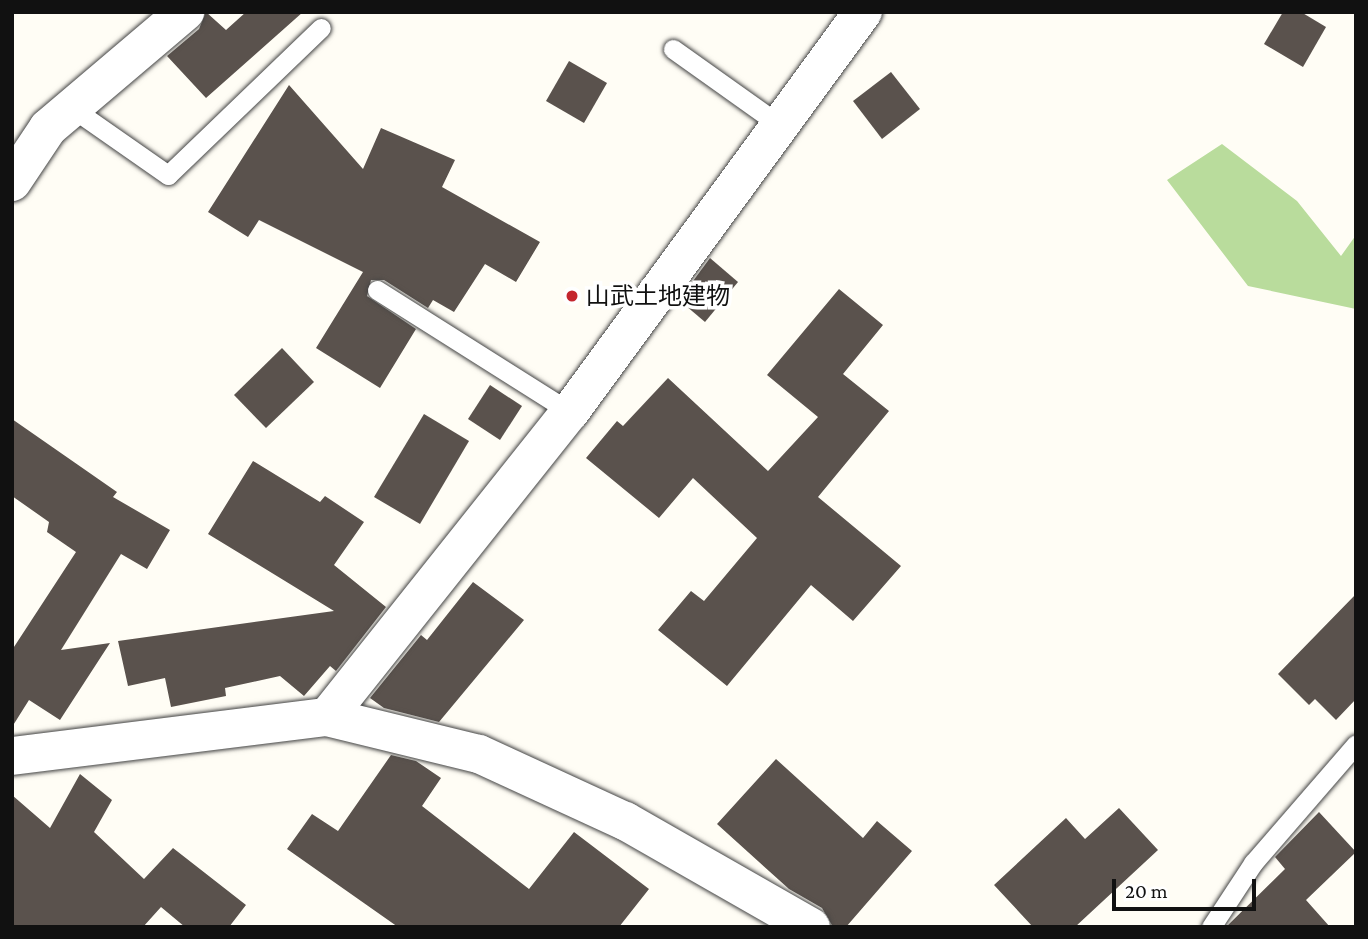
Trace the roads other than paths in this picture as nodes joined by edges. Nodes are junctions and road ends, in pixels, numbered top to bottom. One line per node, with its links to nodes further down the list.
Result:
1 (184, 12): 5 (street)
2 (863, 12): 6 (street)
3 (321, 28): 5 (lane)
4 (673, 49): 6 (lane)
5 (72, 108): 7 (street)
6 (780, 125): 9 (street)
7 (12, 182)
8 (377, 290): 9 (lane)
9 (570, 412): 10 (street)
10 (327, 717): 12 (street); 13 (street)
11 (1356, 744): 14 (lane)
12 (12, 756)
13 (811, 927)
14 (1211, 927)

